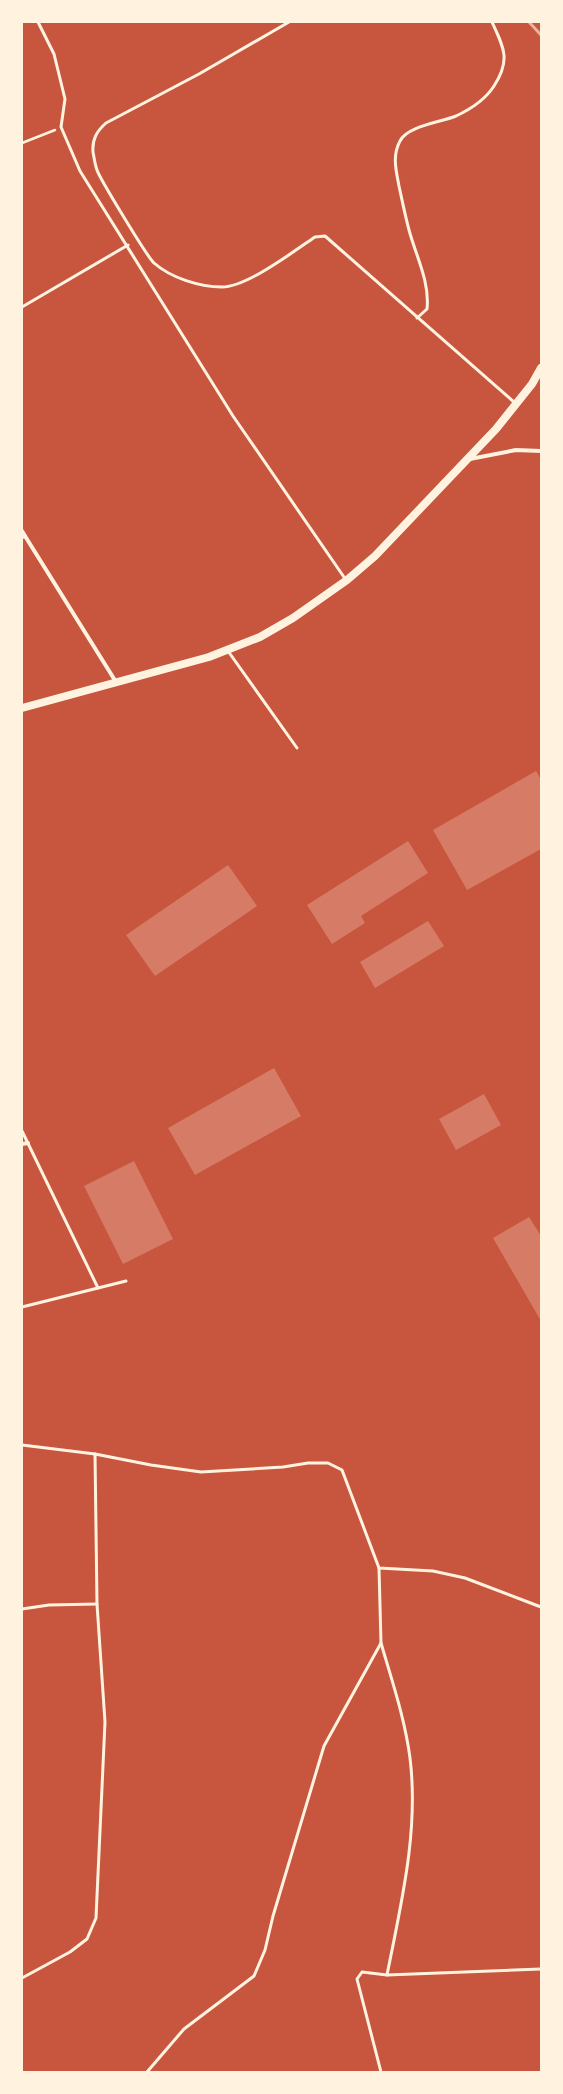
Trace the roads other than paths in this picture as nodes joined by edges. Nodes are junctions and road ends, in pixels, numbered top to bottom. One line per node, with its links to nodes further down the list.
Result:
1 (38, 22): 4 (lane)
2 (289, 22): 6 (lane)
3 (492, 22): 6 (lane)
4 (128, 245): 5 (lane); 13 (lane)
5 (22, 307)
6 (417, 318): 8 (lane)
7 (541, 368): 8 (main road)
8 (516, 404): 10 (main road)
9 (541, 451): 10 (street)
10 (470, 459): 13 (main road)
11 (22, 531): 12 (street)
12 (24, 537): 15 (street)
13 (347, 580): 14 (main road)
14 (228, 651): 15 (main road); 17 (lane)
15 (116, 683): 16 (main road)
16 (22, 708)
17 (297, 748)
18 (22, 1131): 19 (lane)
19 (28, 1143): 20 (street); 22 (lane)
20 (22, 1144)
21 (126, 1281): 22 (lane)
22 (98, 1288): 23 (lane)
23 (22, 1307)
24 (22, 1445): 25 (lane)
25 (95, 1454): 26 (lane); 27 (lane)
26 (379, 1568): 28 (lane); 30 (lane)
27 (97, 1604): 29 (lane); 33 (lane)
28 (541, 1607)
29 (22, 1609)
30 (381, 1643): 32 (lane); 34 (lane)
31 (541, 1969): 32 (lane)
32 (387, 1975): 35 (lane)
33 (22, 1978)
34 (148, 2072)
35 (381, 2072)

